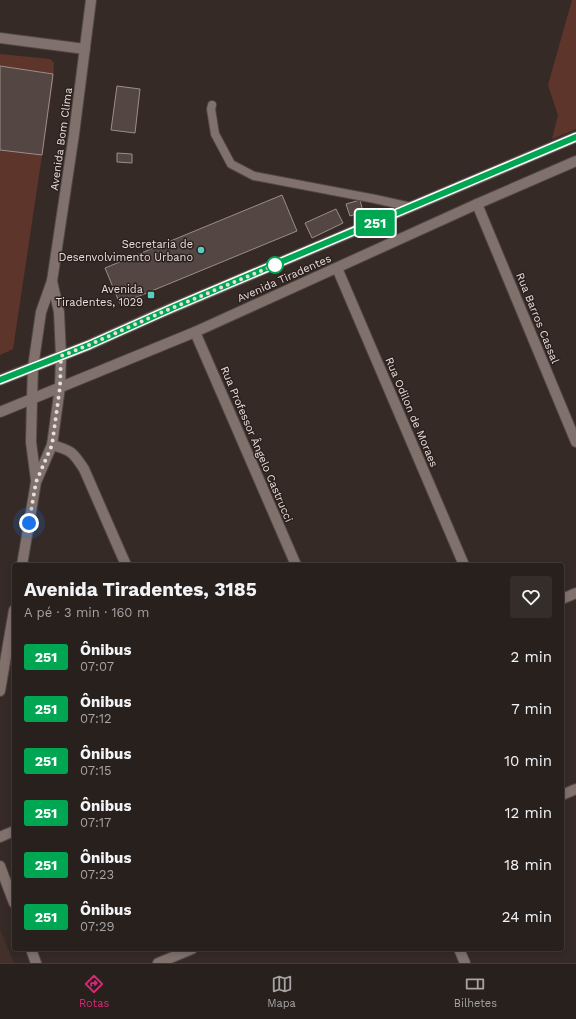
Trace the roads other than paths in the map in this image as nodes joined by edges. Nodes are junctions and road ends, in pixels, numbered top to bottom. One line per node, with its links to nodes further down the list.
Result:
1 (91, 0): 3 (main road, Avenida Bom Clima)
2 (0, 38): 3 (main road)
3 (85, 49): 10 (main road, Avenida Bom Clima)
4 (212, 105): 8 (lane)
5 (576, 137): 8 (main road, Avenida Tiradentes)
6 (576, 161): 7 (main road, Avenida Tiradentes)
7 (477, 204): 9 (main road, Avenida Tiradentes); 18 (main road, Rua Barros Cassal)
8 (411, 207): 12 (main road, Avenida Tiradentes)
9 (337, 268): 11 (main road, Avenida Tiradentes); 24 (main road, Rua Odilon de Moraes)
10 (52, 281): 12 (main road, Avenida Bom Clima); 13 (main road, Avenida Bom Clima)
11 (195, 332): 15 (main road, Avenida Tiradentes); 23 (main road, Rua Professor Ângelo Castrucci)
12 (61, 356): 13 (main road, Avenida Tiradentes); 15 (main road, Avenida Bom Clima)
13 (34, 367): 14 (main road, Avenida Tiradentes); 16 (main road, Avenida Bom Clima)
14 (0, 380)
15 (60, 387): 16 (main road, Avenida Tiradentes); 19 (main road, Avenida Bom Clima)
16 (32, 399): 17 (main road, Avenida Tiradentes); 20 (main road, Avenida Bom Clima)
17 (0, 412)
18 (576, 442)
19 (52, 445): 20 (main road, Avenida Bom Clima); 22 (main road)
20 (36, 482): 21 (main road, Avenida Bom Clima)
21 (22, 563)
22 (125, 563)
23 (295, 563)
24 (463, 563)
25 (576, 593): 26 (main road)
26 (564, 598)
27 (12, 622): 28 (main road)
28 (0, 691)
29 (576, 789): 30 (main road)
30 (564, 794)
31 (12, 832): 32 (main road)
32 (0, 837)
33 (0, 866): 34 (main road)
34 (12, 898)
35 (32, 951): 38 (main road)
36 (187, 951): 39 (main road)
37 (460, 951): 40 (main road)
38 (36, 963)
39 (158, 963)
40 (465, 963)

